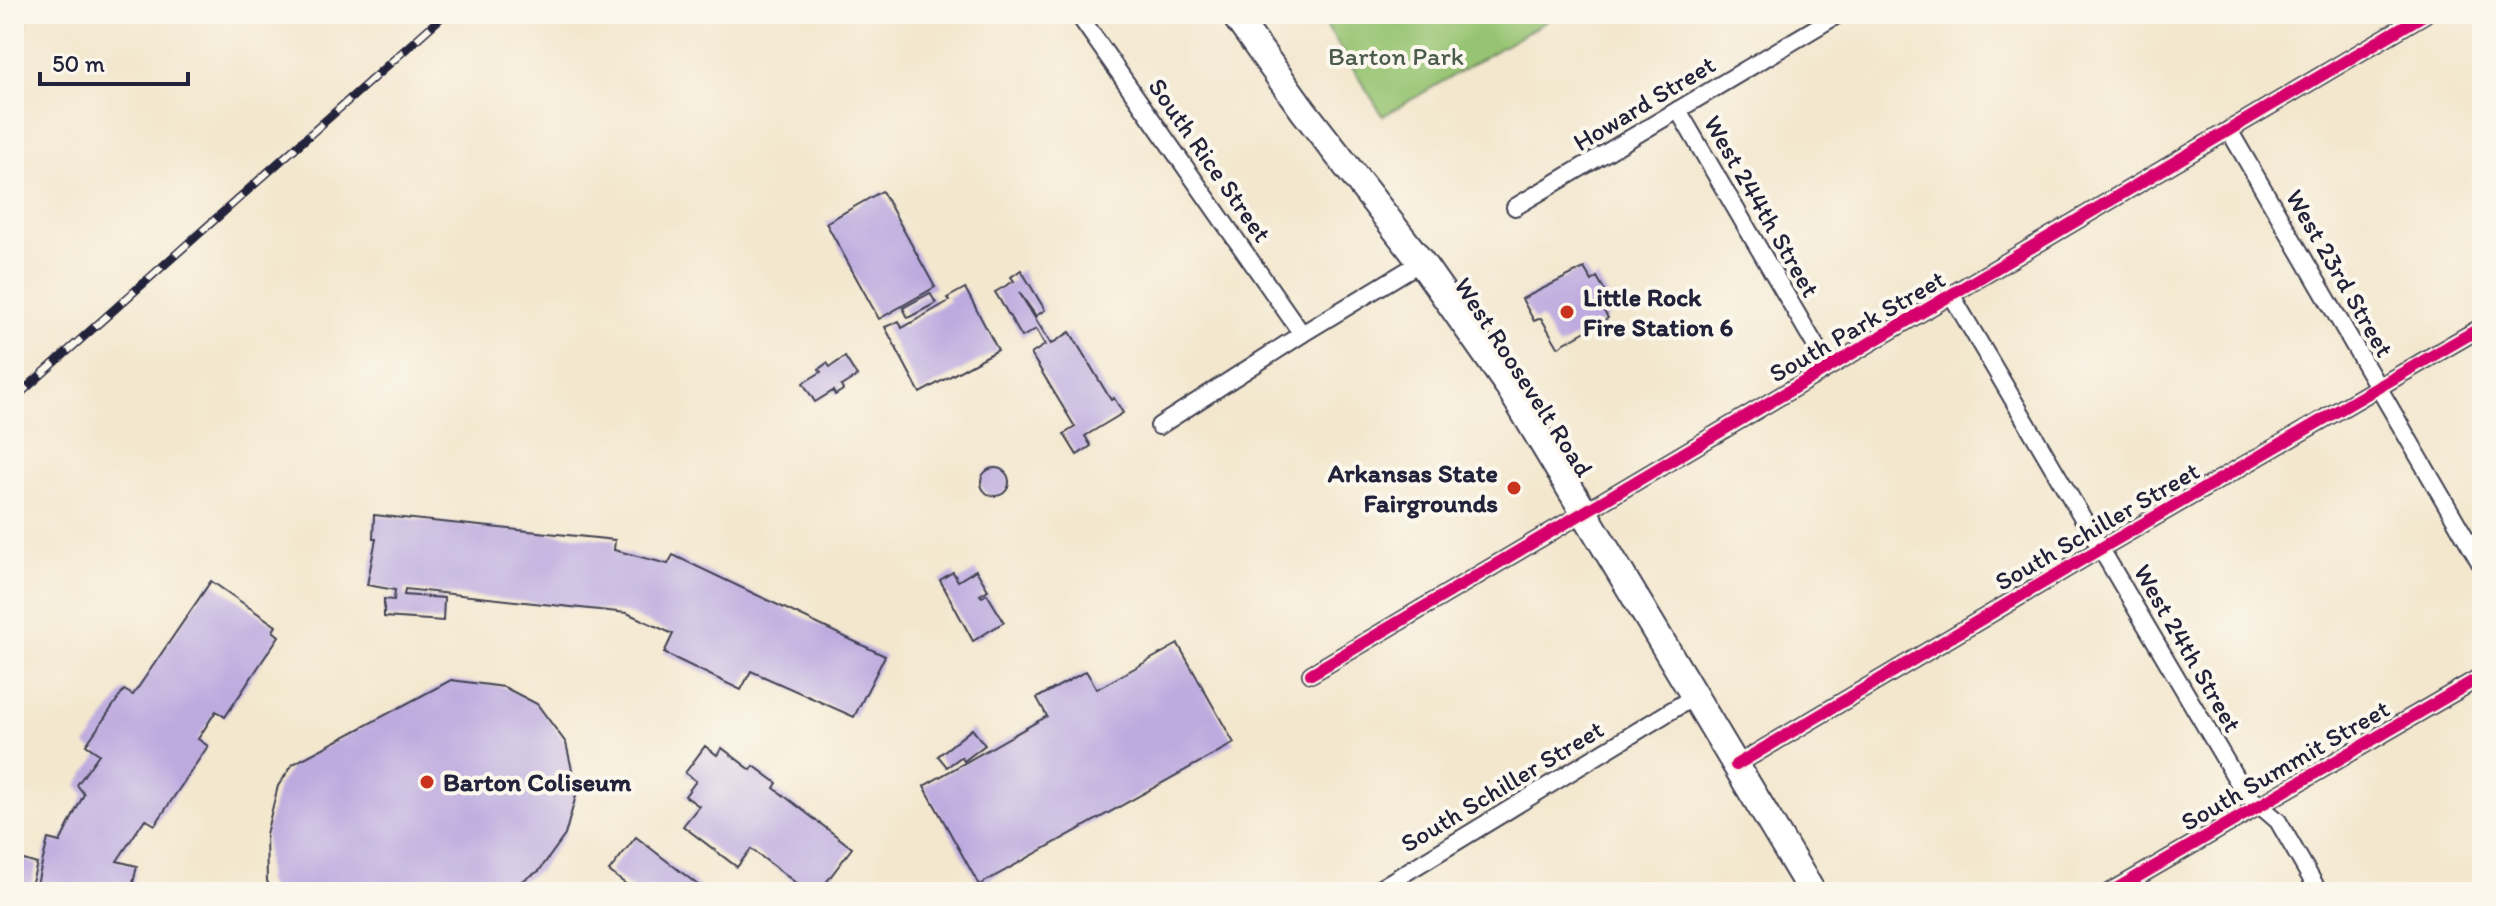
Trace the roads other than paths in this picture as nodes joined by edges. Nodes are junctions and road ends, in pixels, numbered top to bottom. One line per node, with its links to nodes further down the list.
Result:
1 (1078, 14): 11 (street, South Rice Street)
2 (1234, 14): 8 (main road, West Roosevelt Road)
3 (1839, 14): 5 (street, Howard Street)
4 (2425, 14): 6 (street, South Park Street)
5 (1678, 110): 7 (street, Howard Street); 12 (street, West 244th Street)
6 (2229, 130): 9 (street, South Park Street); 13 (street, West 23rd Street)
7 (1515, 207)
8 (1421, 262): 11 (street); 15 (main road, West Roosevelt Road)
9 (1952, 296): 12 (street, South Park Street); 16 (street, West 24th Street)
10 (2482, 327): 13 (street, South Schiller Street)
11 (1302, 334): 14 (street)
12 (1828, 367): 15 (street, South Park Street)
13 (2379, 388): 16 (street, South Schiller Street); 17 (street, West 23rd Street)
14 (1159, 426)
15 (1586, 513): 18 (street, South Park Street); 20 (main road, West Roosevelt Road)
16 (2101, 548): 21 (street, South Schiller Street); 22 (street, West 24th Street)
17 (2482, 566)
18 (1311, 674)
19 (2482, 676): 22 (street, South Summit Street)
20 (1695, 696): 21 (main road, West Roosevelt Road); 23 (street, South Schiller Street)
21 (1736, 765): 24 (main road, West Roosevelt Road)
22 (2259, 806): 25 (street, South Summit Street); 26 (street, West 24th Street)
23 (1374, 892)
24 (1812, 892)
25 (2111, 892)
26 (2319, 892)

